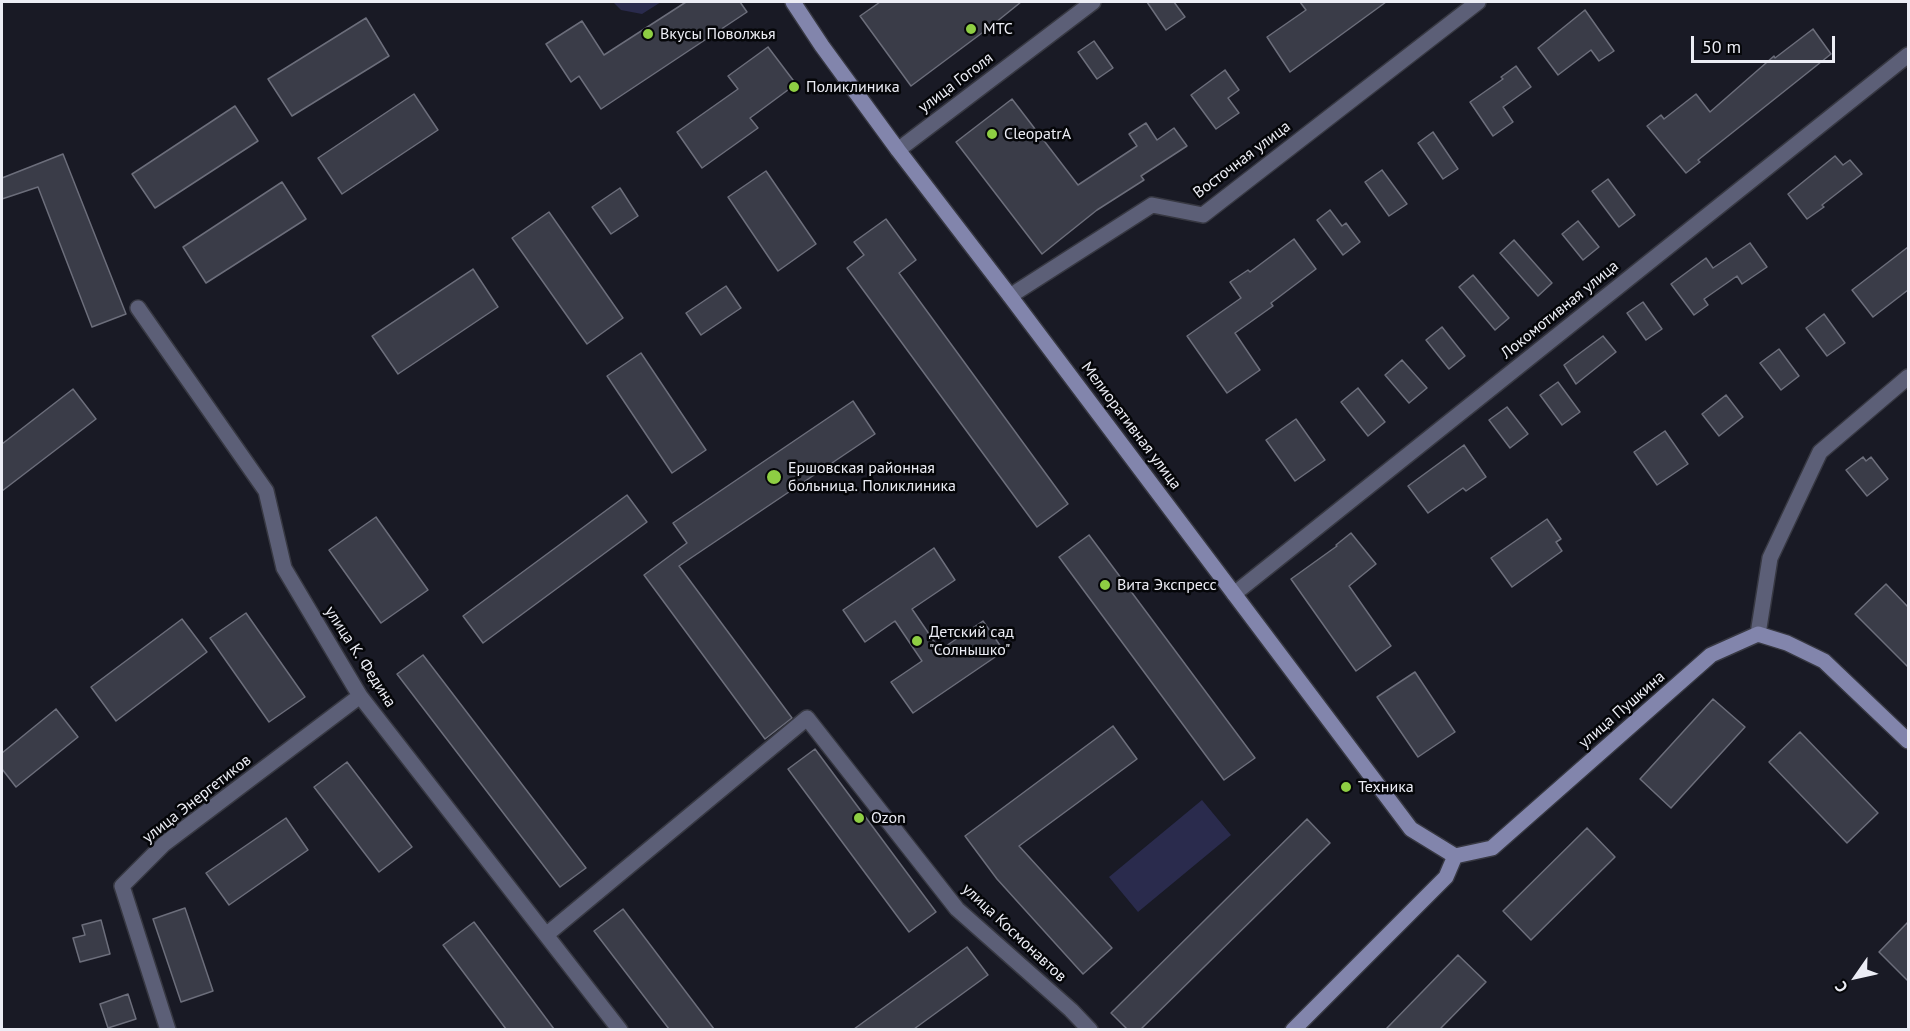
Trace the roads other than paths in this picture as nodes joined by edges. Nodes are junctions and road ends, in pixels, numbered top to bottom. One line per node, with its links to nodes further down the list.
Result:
1 (793, 2): 5 (main road, Мелиоративная улица)
2 (1093, 2): 5 (street, улица Гоголя)
3 (1478, 2): 6 (street, Восточная улица)
4 (1908, 55): 9 (street, Локомотивная улица)
5 (898, 150): 6 (main road, Мелиоративная улица)
6 (1010, 296): 9 (main road, Мелиоративная улица)
7 (138, 308): 11 (street, улица К. Федина)
8 (1908, 377): 10 (street)
9 (1234, 594): 13 (main road, Мелиоративная улица)
10 (1758, 634): 12 (main road); 13 (main road, улица Пушкина)
11 (360, 696): 14 (street, улица К. Федина); 15 (street, улица Энергетиков)
12 (1908, 741)
13 (1455, 856): 18 (main road)
14 (546, 935): 16 (street, улица К. Федина); 17 (street, улица Космонавтов)
15 (168, 1029)
16 (620, 1029)
17 (1090, 1029)
18 (1293, 1029)

